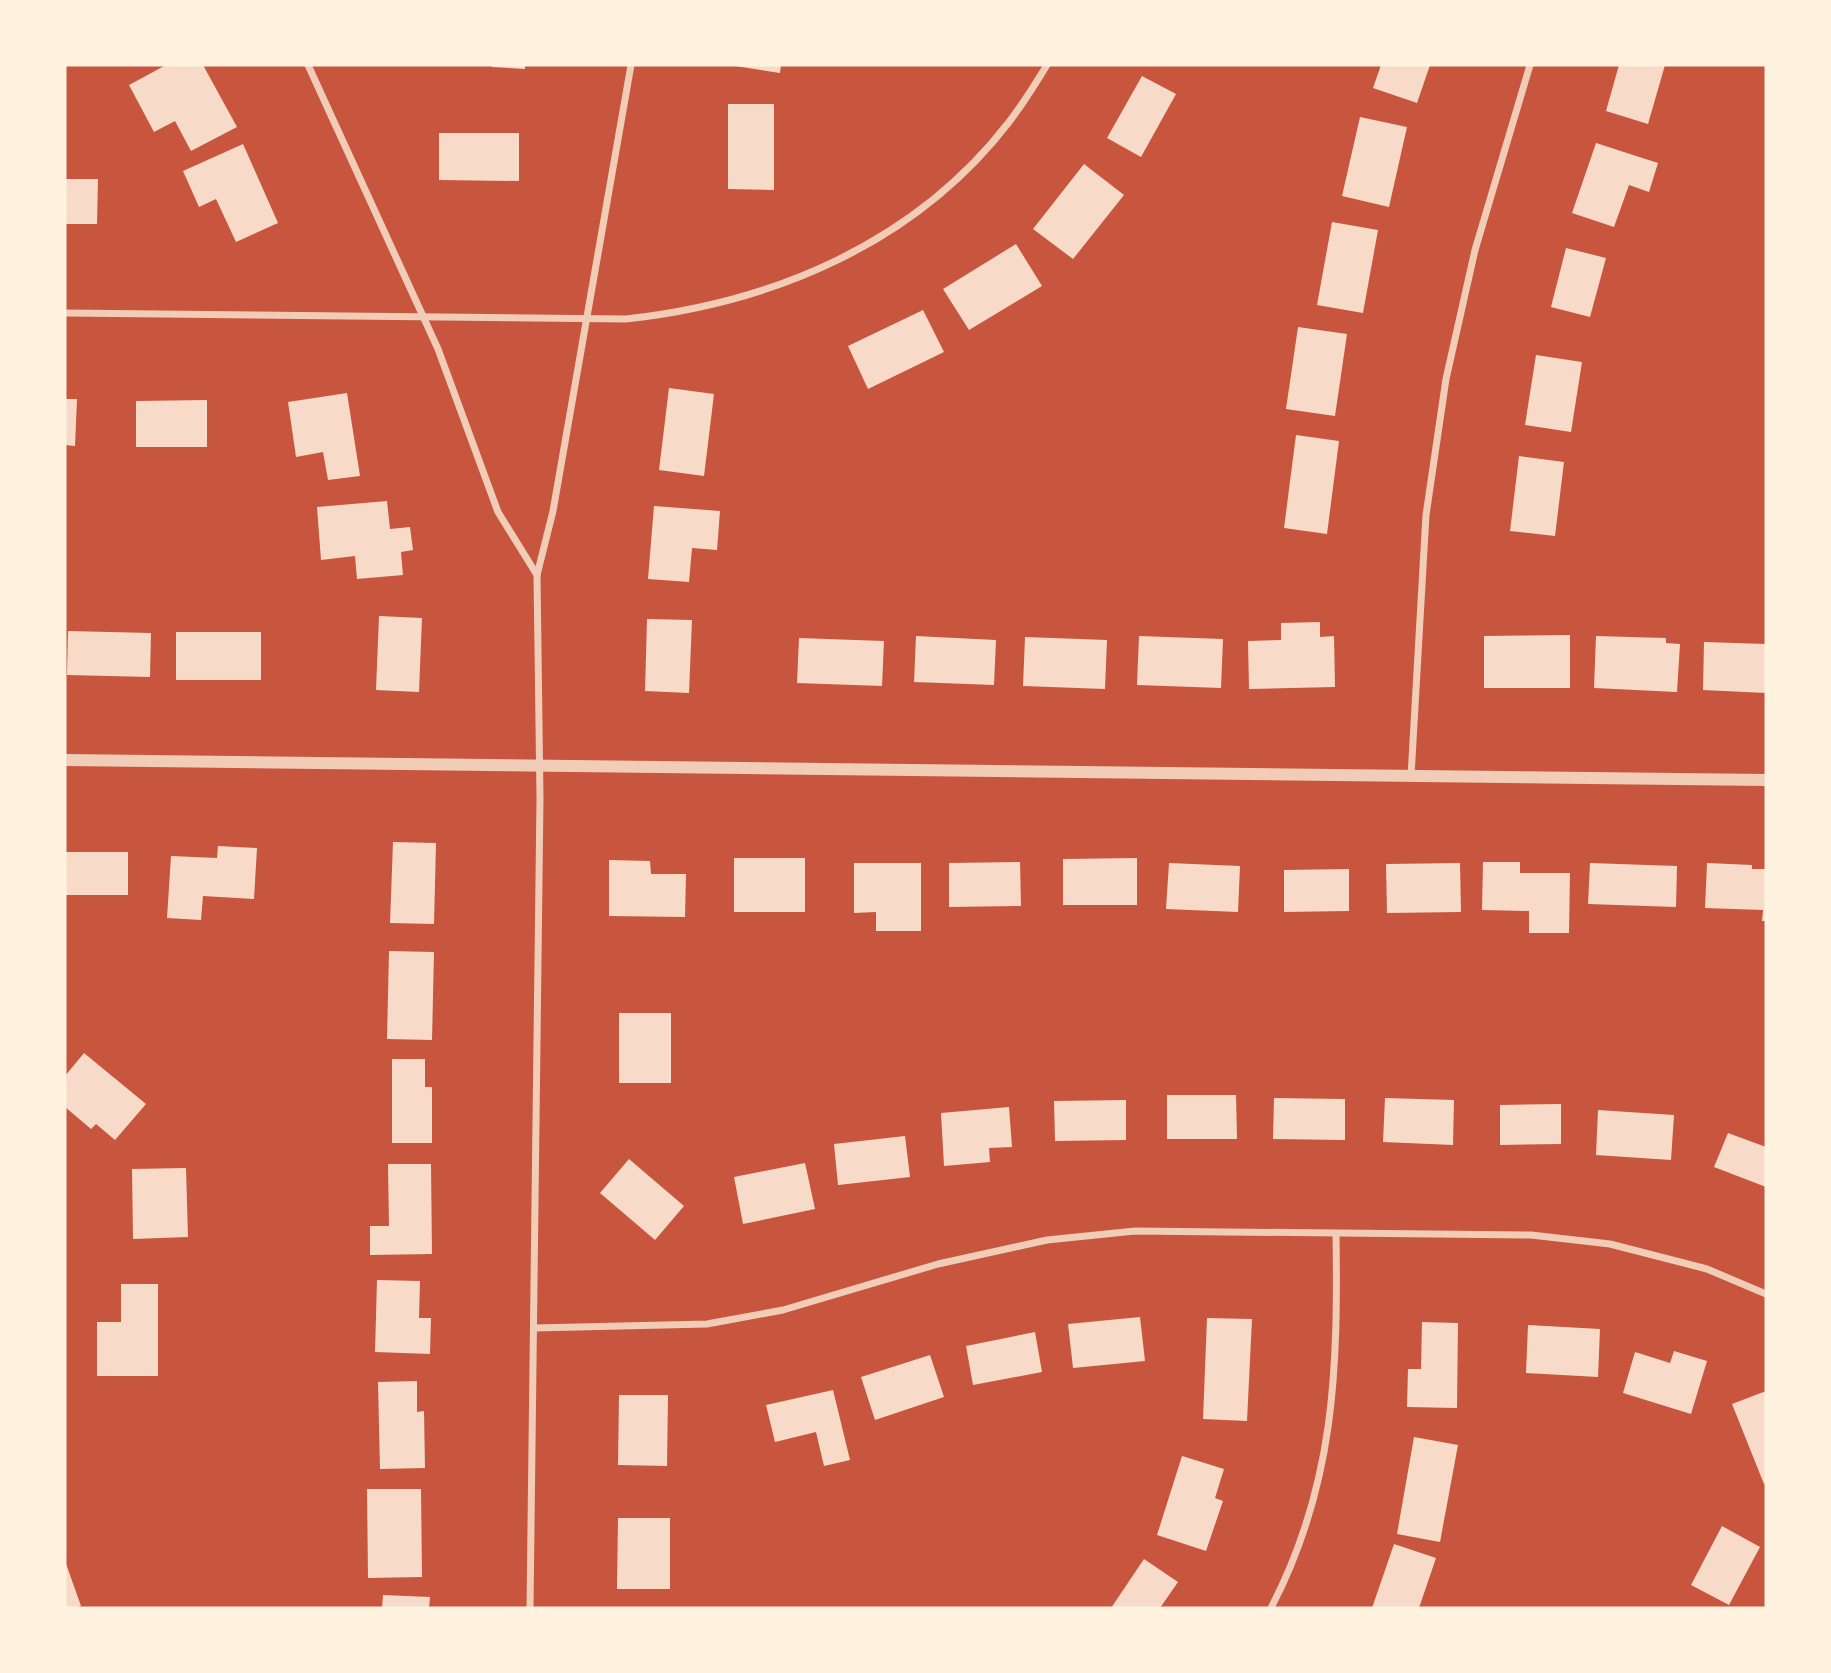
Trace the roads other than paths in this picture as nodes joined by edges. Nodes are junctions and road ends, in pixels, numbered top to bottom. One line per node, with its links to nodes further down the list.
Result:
1 (308, 65): 6 (street)
2 (631, 65): 7 (street)
3 (1047, 65): 7 (street)
4 (1530, 65): 11 (street)
5 (65, 313): 6 (street)
6 (422, 318): 7 (street); 8 (street)
7 (586, 319): 8 (street)
8 (537, 575): 10 (street)
9 (65, 761): 10 (street)
10 (540, 766): 11 (street); 15 (street)
11 (1411, 776): 12 (street)
12 (1766, 780)
13 (1336, 1234): 14 (street); 15 (street); 17 (street)
14 (1766, 1294)
15 (535, 1328): 16 (street)
16 (530, 1608)
17 (1271, 1608)

